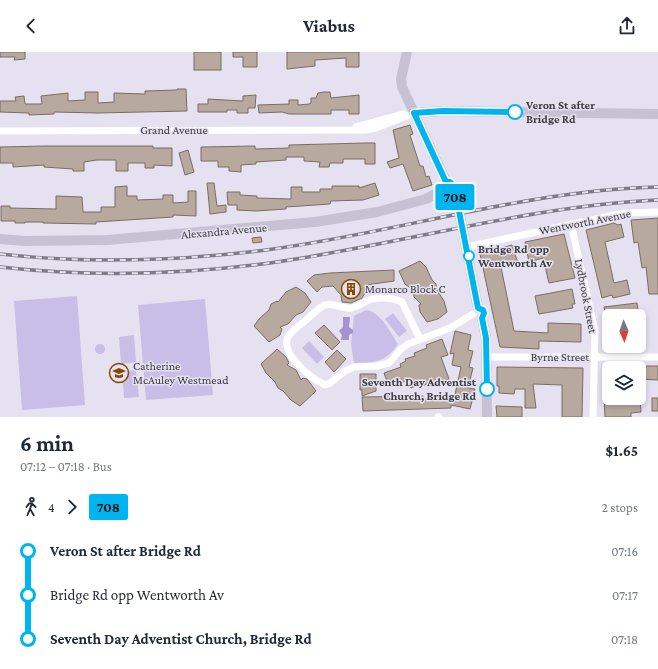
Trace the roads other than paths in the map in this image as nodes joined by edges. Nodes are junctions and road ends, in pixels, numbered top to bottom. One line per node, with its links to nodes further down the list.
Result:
1 (407, 52): 2 (street)
2 (414, 113): 3 (street); 4 (street, Grand Avenue); 5 (street)
3 (658, 114)
4 (0, 131)
5 (447, 188): 8 (street, Alexandra Avenue); 9 (street)
6 (658, 212): 7 (street, Wentworth Avenue)
7 (571, 224): 9 (street, Wentworth Avenue); 13 (street, Lydbrook Street)
8 (0, 239)
9 (466, 242): 10 (street)
10 (478, 313): 11 (street); 12 (street)
11 (420, 339): 11 (street)
12 (487, 357): 13 (street, Byrne Street); 15 (street)
13 (594, 357): 14 (street, Byrne Street); 16 (street, Lydbrook Street)
14 (658, 357)
15 (487, 417)
16 (593, 417)

